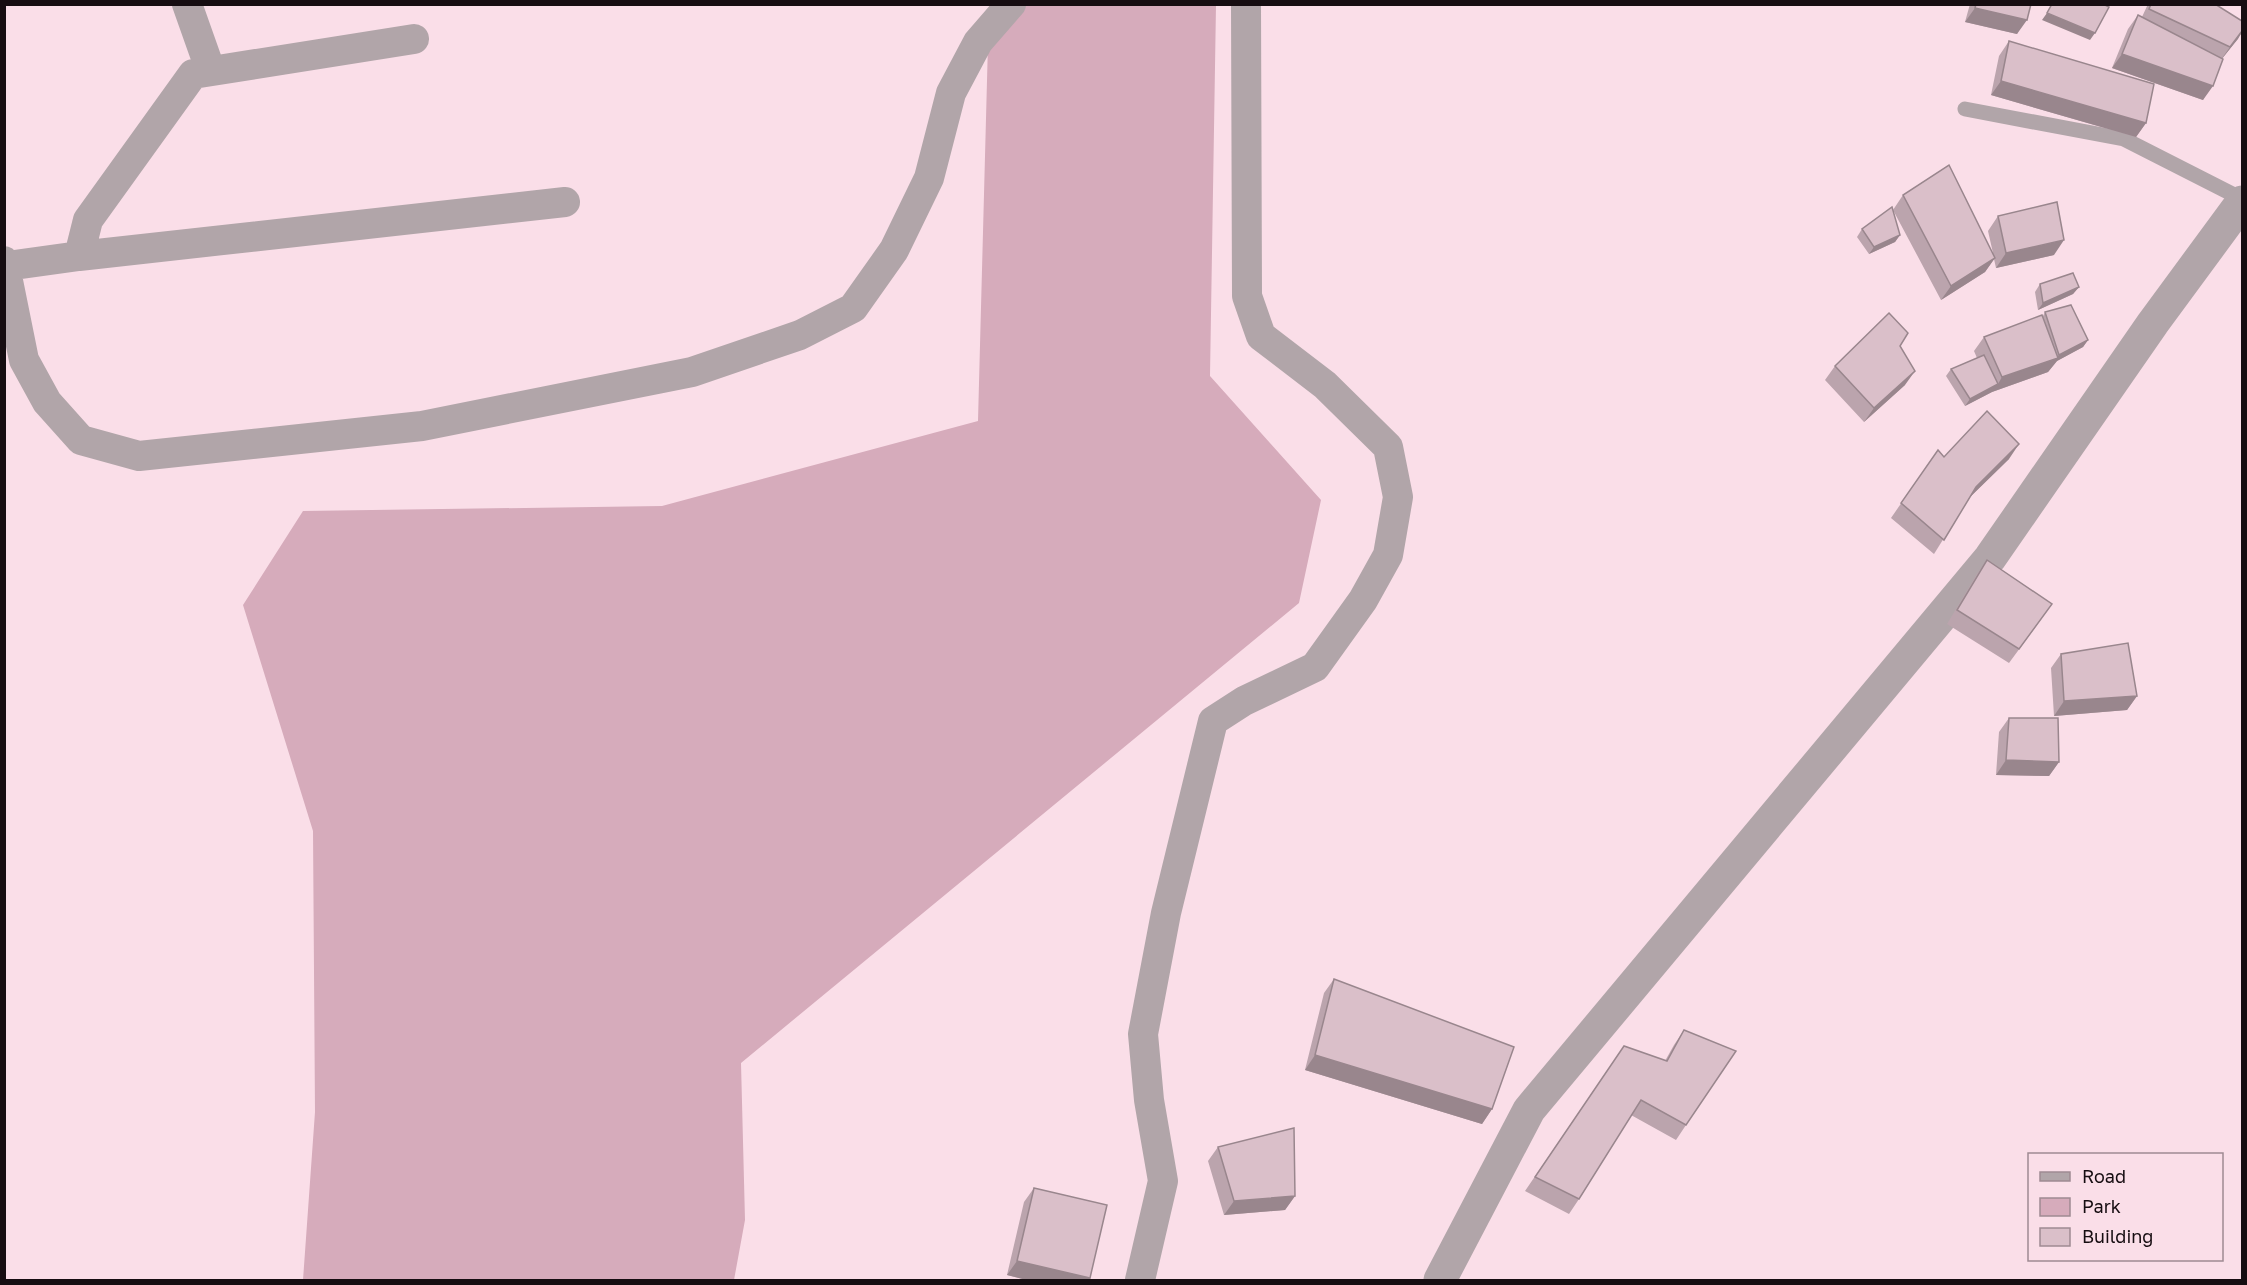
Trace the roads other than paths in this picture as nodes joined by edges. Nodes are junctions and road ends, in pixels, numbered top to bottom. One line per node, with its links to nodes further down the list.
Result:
1 (188, 4): 5 (street)
2 (1011, 4): 10 (street)
3 (1246, 4): 11 (street)
4 (414, 39): 5 (street)
5 (210, 69): 9 (street)
6 (1965, 109): 7 (lane)
7 (2242, 200): 12 (street)
8 (565, 202): 9 (street)
9 (79, 256): 10 (street)
10 (6, 264)
11 (1140, 1281)
12 (1440, 1281)

